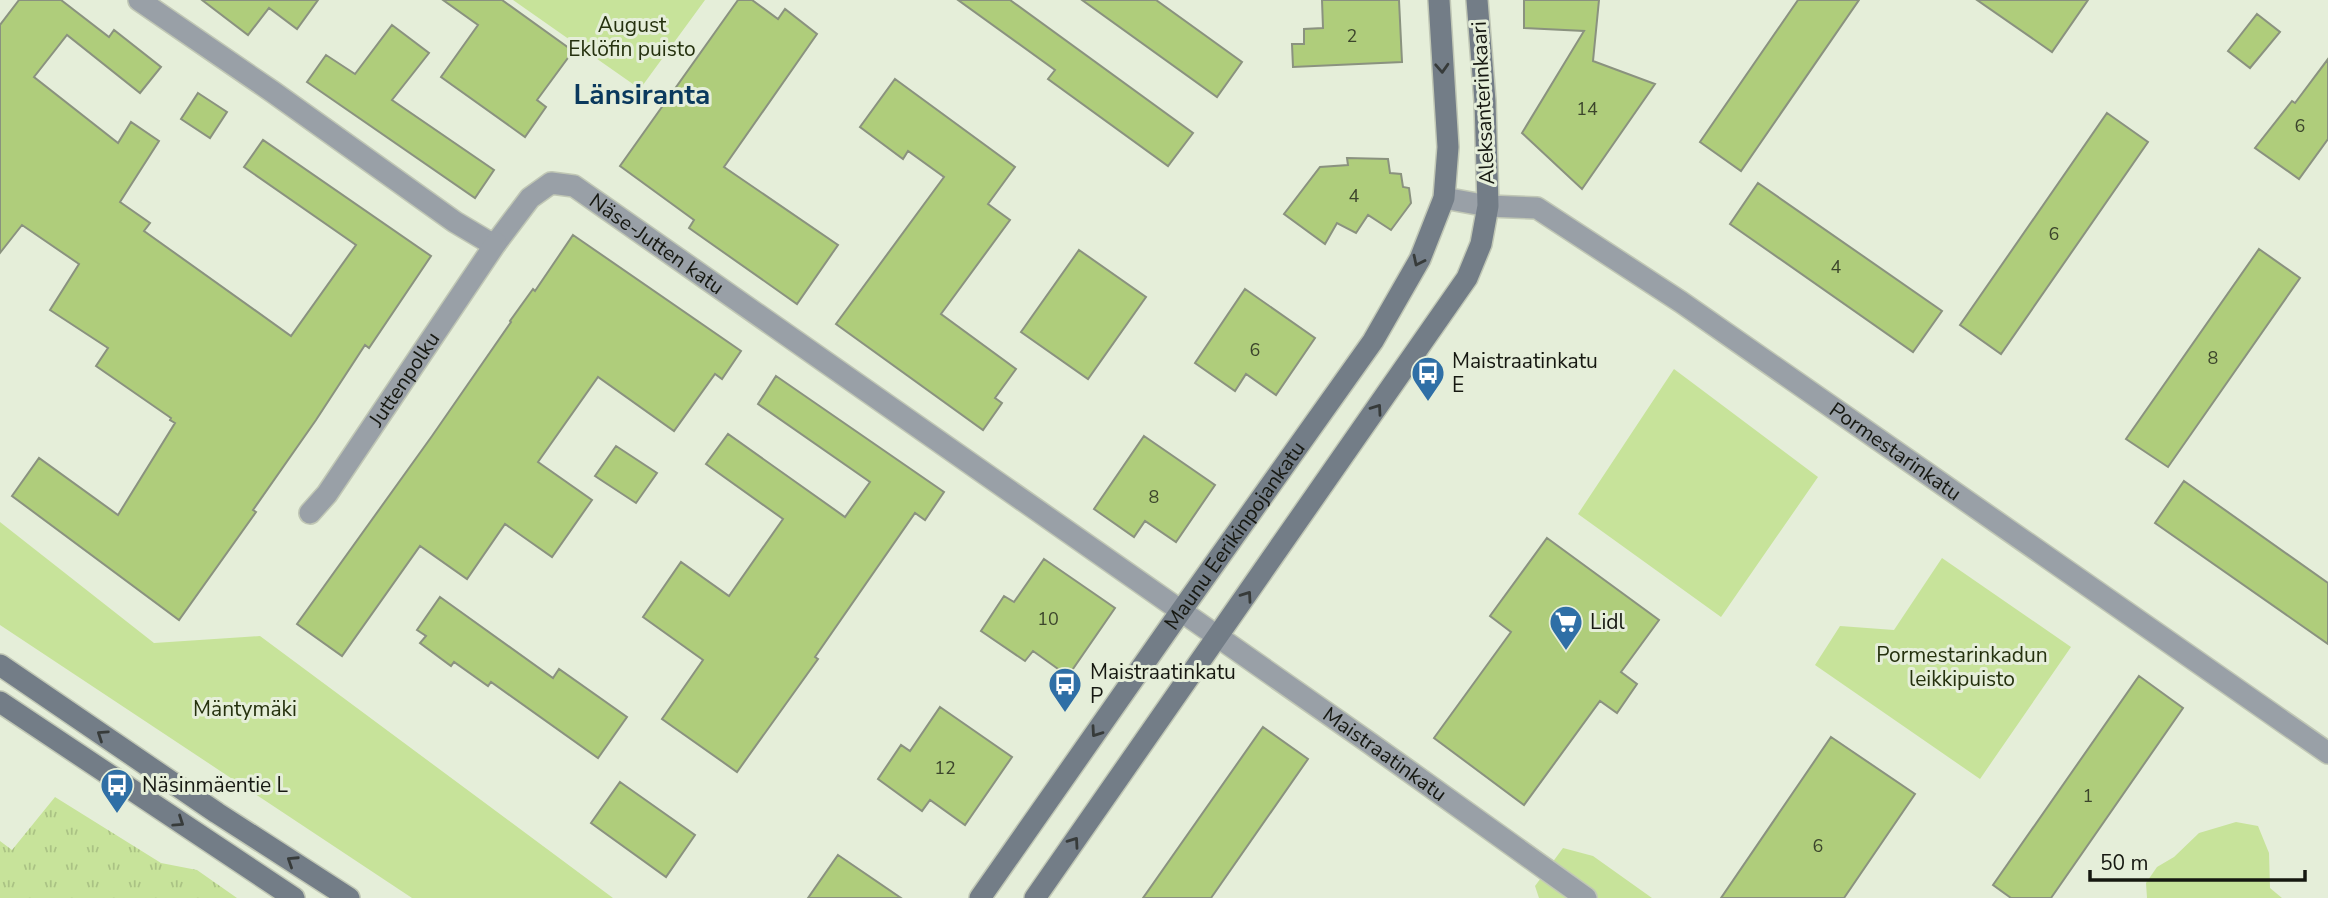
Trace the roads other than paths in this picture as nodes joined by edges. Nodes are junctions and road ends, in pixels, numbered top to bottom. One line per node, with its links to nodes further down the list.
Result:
1 (139, 0): 6 (street)
2 (1439, 0): 4 (street, Aleksanterinkaari, one-way to 4)
3 (1477, 0): 5 (street, Aleksanterinkaari)
4 (1444, 198): 5 (street, Pormestarinkatu); 8 (street, Maunu Eerikinpojankatu, one-way to 8)
5 (1488, 205): 9 (street, one-way to 5); 12 (street, Pormestarinkatu)
6 (496, 243): 7 (street, Juttenpolku); 8 (street, Näse-Jutten katu)
7 (310, 513)
8 (1181, 611): 9 (street, Maistraatinkatu); 15 (street, Maunu Eerikinpojankatu, one-way to 15)
9 (1218, 638): 16 (street, one-way to 9); 17 (street, Maistraatinkatu)
10 (0, 666): 14 (street, one-way to 10)
11 (0, 702): 13 (street, one-way to 13)
12 (2328, 753)
13 (293, 898)
14 (349, 898)
15 (980, 898)
16 (1035, 898)
17 (1586, 898)

